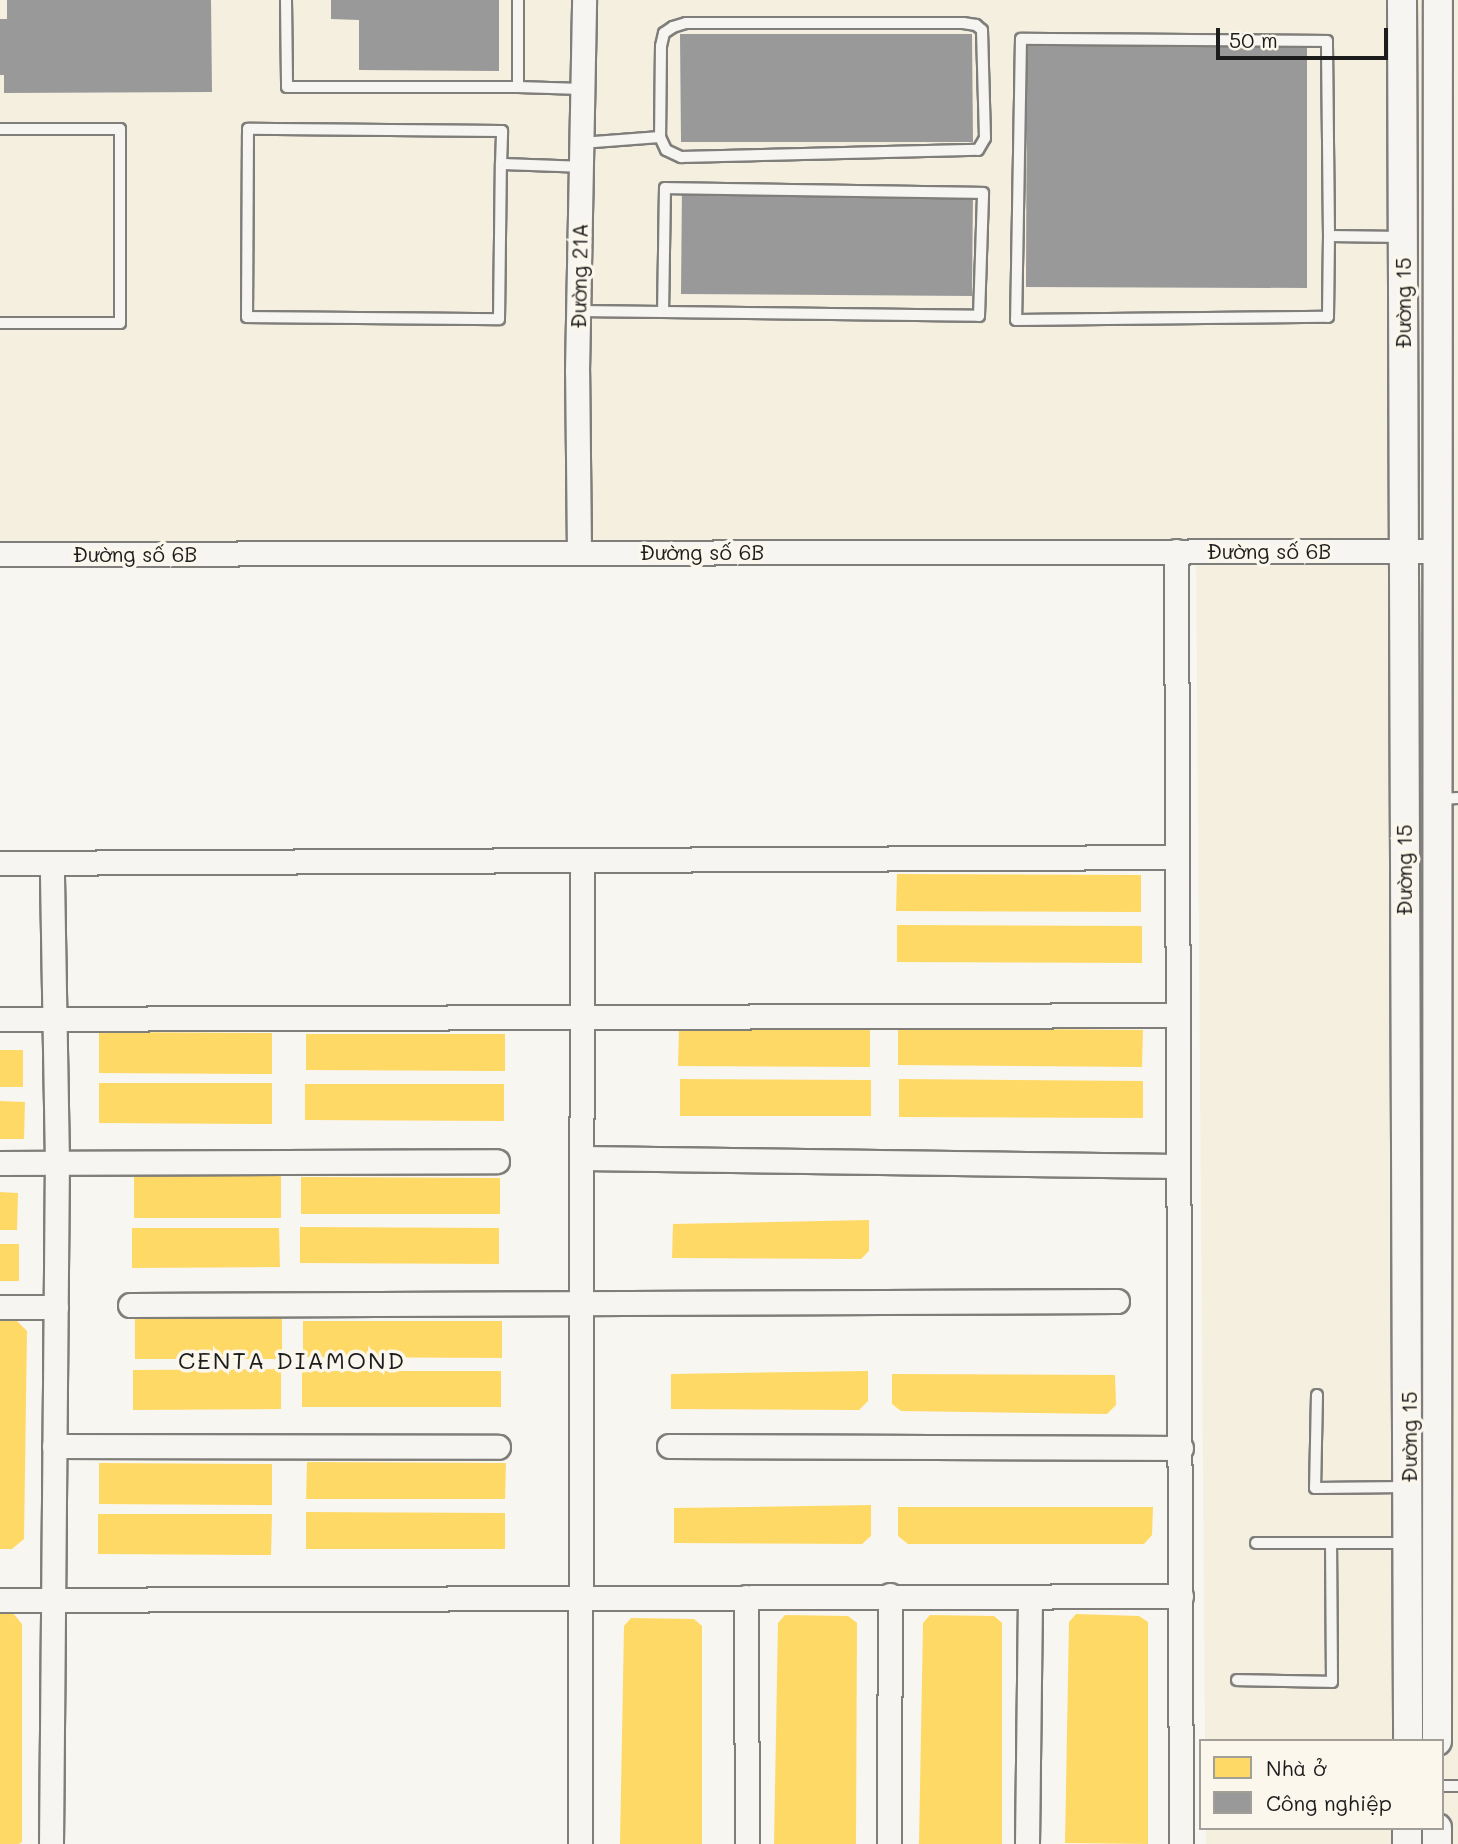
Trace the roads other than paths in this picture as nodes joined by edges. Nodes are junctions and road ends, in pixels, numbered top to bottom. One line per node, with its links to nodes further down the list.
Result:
1 (286, 0): 6 (lane)
2 (518, 0): 6 (lane)
3 (584, 0): 7 (street, Đường 21A)
4 (1402, 0): 14 (street, Đường 15)
5 (1438, 0): 19 (street, Đường 15)
6 (518, 87): 7 (lane)
7 (582, 89): 10 (street, Đường 21A)
8 (0, 129): 17 (lane)
9 (660, 137): 9 (lane); 10 (lane)
10 (582, 143): 12 (street, Đường 21A)
11 (502, 164): 11 (lane); 12 (lane)
12 (581, 167): 15 (street, Đường 21A)
13 (1329, 236): 13 (lane); 14 (lane)
14 (1403, 237): 21 (street, Đường 15)
15 (578, 311): 16 (lane); 20 (street, Đường 21A)
16 (663, 312): 16 (lane)
17 (0, 323)
18 (1176, 551): 20 (street, Đường số 6B); 21 (street, Đường số 6B); 24 (street)
19 (1439, 551): 21 (street, Đường số 6B); 23 (street, Đường 15)
20 (579, 552): 22 (street, Đường số 6B)
21 (1404, 552): 47 (street, Đường 15)
22 (0, 554)
23 (1448, 799): 48 (street, Đường 15)
24 (1177, 857): 25 (street); 29 (street)
25 (583, 861): 27 (street); 28 (street)
26 (0, 863): 27 (street)
27 (52, 863): 31 (street)
28 (583, 1016): 29 (street); 31 (street); 32 (street)
29 (1177, 1016): 36 (street)
30 (0, 1019): 31 (street)
31 (55, 1019): 35 (street)
32 (583, 1158): 36 (street); 39 (street)
33 (497, 1161): 35 (street)
34 (0, 1163): 35 (street)
35 (57, 1163): 41 (street)
36 (1178, 1166): 46 (street)
37 (1117, 1301): 39 (street)
38 (130, 1305): 39 (street)
39 (582, 1305): 56 (street)
40 (0, 1307): 41 (street)
41 (56, 1307): 43 (street)
42 (1317, 1395): 47 (lane)
43 (54, 1446): 44 (street); 58 (street)
44 (498, 1447)
45 (669, 1447): 46 (street)
46 (1181, 1448): 53 (street)
47 (1409, 1487): 48 (street); 51 (street, Đường 15)
48 (1437, 1487): 61 (street, Đường 15)
49 (1256, 1544): 50 (lane)
50 (1331, 1544): 51 (lane); 59 (lane)
51 (1409, 1544): 60 (street, Đường 15)
52 (890, 1595): 54 (street); 55 (street); 65 (street)
53 (1181, 1595): 55 (street); 67 (street)
54 (746, 1597): 56 (street); 64 (street)
55 (1030, 1597): 66 (street)
56 (582, 1599): 58 (street); 63 (street)
57 (0, 1600): 58 (street)
58 (52, 1600): 62 (street)
59 (1237, 1680)
60 (1408, 1739)
61 (1437, 1739)
62 (51, 1844)
63 (580, 1844)
64 (747, 1844)
65 (889, 1844)
66 (1027, 1844)
67 (1181, 1844)

